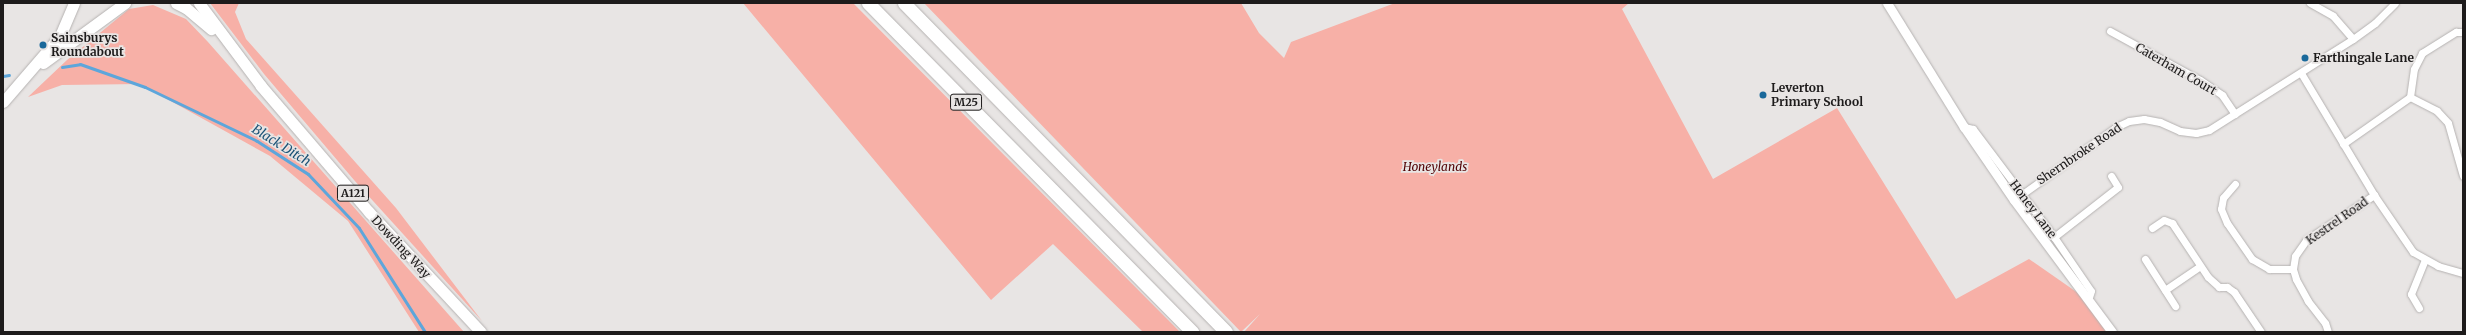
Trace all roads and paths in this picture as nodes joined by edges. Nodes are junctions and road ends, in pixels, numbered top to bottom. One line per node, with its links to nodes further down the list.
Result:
1 (74, 3): 14 (main road)
2 (125, 3): 14 (main road)
3 (176, 3): 13 (main road, Dowding Way / A121)
4 (199, 3): 13 (main road, Dowding Way / A121)
5 (868, 3): 37 (highway, M25)
6 (904, 3): 38 (highway, M25)
7 (1887, 3): 24 (street, Honey Lane)
8 (2310, 3): 12 (street)
9 (2395, 3): 12 (street, Shernbroke Road)
10 (2110, 31): 18 (street, Caterham Court)
11 (2463, 32): 16 (street)
12 (2353, 39): 15 (street, Shernbroke Road)
13 (232, 49): 36 (main road, Dowding Way / A121)
14 (33, 70): 17 (main road)
15 (2301, 73): 18 (street, Shernbroke Road); 19 (street)
16 (2410, 97): 19 (street); 21 (street)
17 (3, 102)
18 (2235, 114): 24 (street, Shernbroke Road)
19 (2343, 144): 23 (street)
20 (2111, 176): 26 (street)
21 (2463, 176)
22 (2235, 184): 30 (street)
23 (2374, 195): 28 (street); 30 (street, Kestrel Road)
24 (2017, 197): 26 (street, Honey Lane); 33 (street, Honey Lane)
25 (2152, 228): 29 (street)
26 (2054, 237): 33 (street, Honey Lane)
27 (2145, 260): 32 (street)
28 (2425, 260): 31 (street); 35 (street)
29 (2200, 266): 32 (street); 40 (street)
30 (2293, 269): 41 (street)
31 (2463, 273)
32 (2165, 290): 34 (street)
33 (2088, 300): 39 (street, Honey Lane)
34 (2175, 306)
35 (2419, 308)
36 (481, 332)
37 (1192, 332)
38 (1226, 332)
39 (2112, 332)
40 (2261, 332)
41 (2328, 332)

